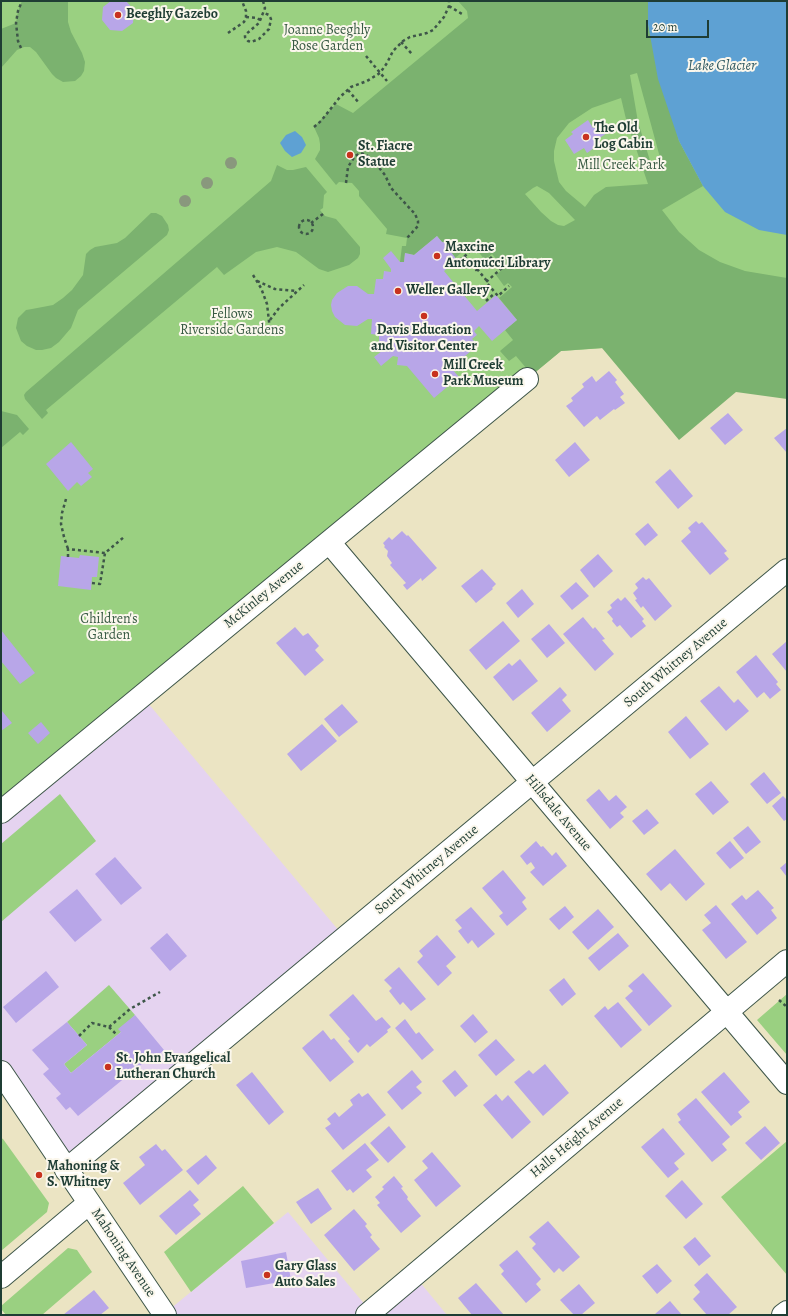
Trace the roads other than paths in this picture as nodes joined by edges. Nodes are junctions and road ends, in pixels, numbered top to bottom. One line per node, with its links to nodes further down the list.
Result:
1 (527, 379): 2 (street, McKinley Avenue)
2 (329, 542): 4 (street, Hillsdale Avenue); 5 (street, McKinley Avenue)
3 (787, 570): 4 (street, South Whitney Avenue)
4 (532, 782): 7 (street, Hillsdale Avenue); 10 (street, South Whitney Avenue)
5 (4, 803)
6 (787, 961): 7 (street, Halls Height Avenue)
7 (726, 1012): 9 (street, Hillsdale Avenue); 15 (street, Halls Height Avenue)
8 (1, 1072): 10 (street, Mahoning Avenue)
9 (787, 1083)
10 (66, 1170): 11 (street, Mahoning Avenue)
11 (89, 1203): 12 (street); 14 (street, Mahoning Avenue)
12 (1, 1277)
13 (787, 1312): 16 (street)
14 (165, 1315)
15 (368, 1315)
16 (783, 1315)

